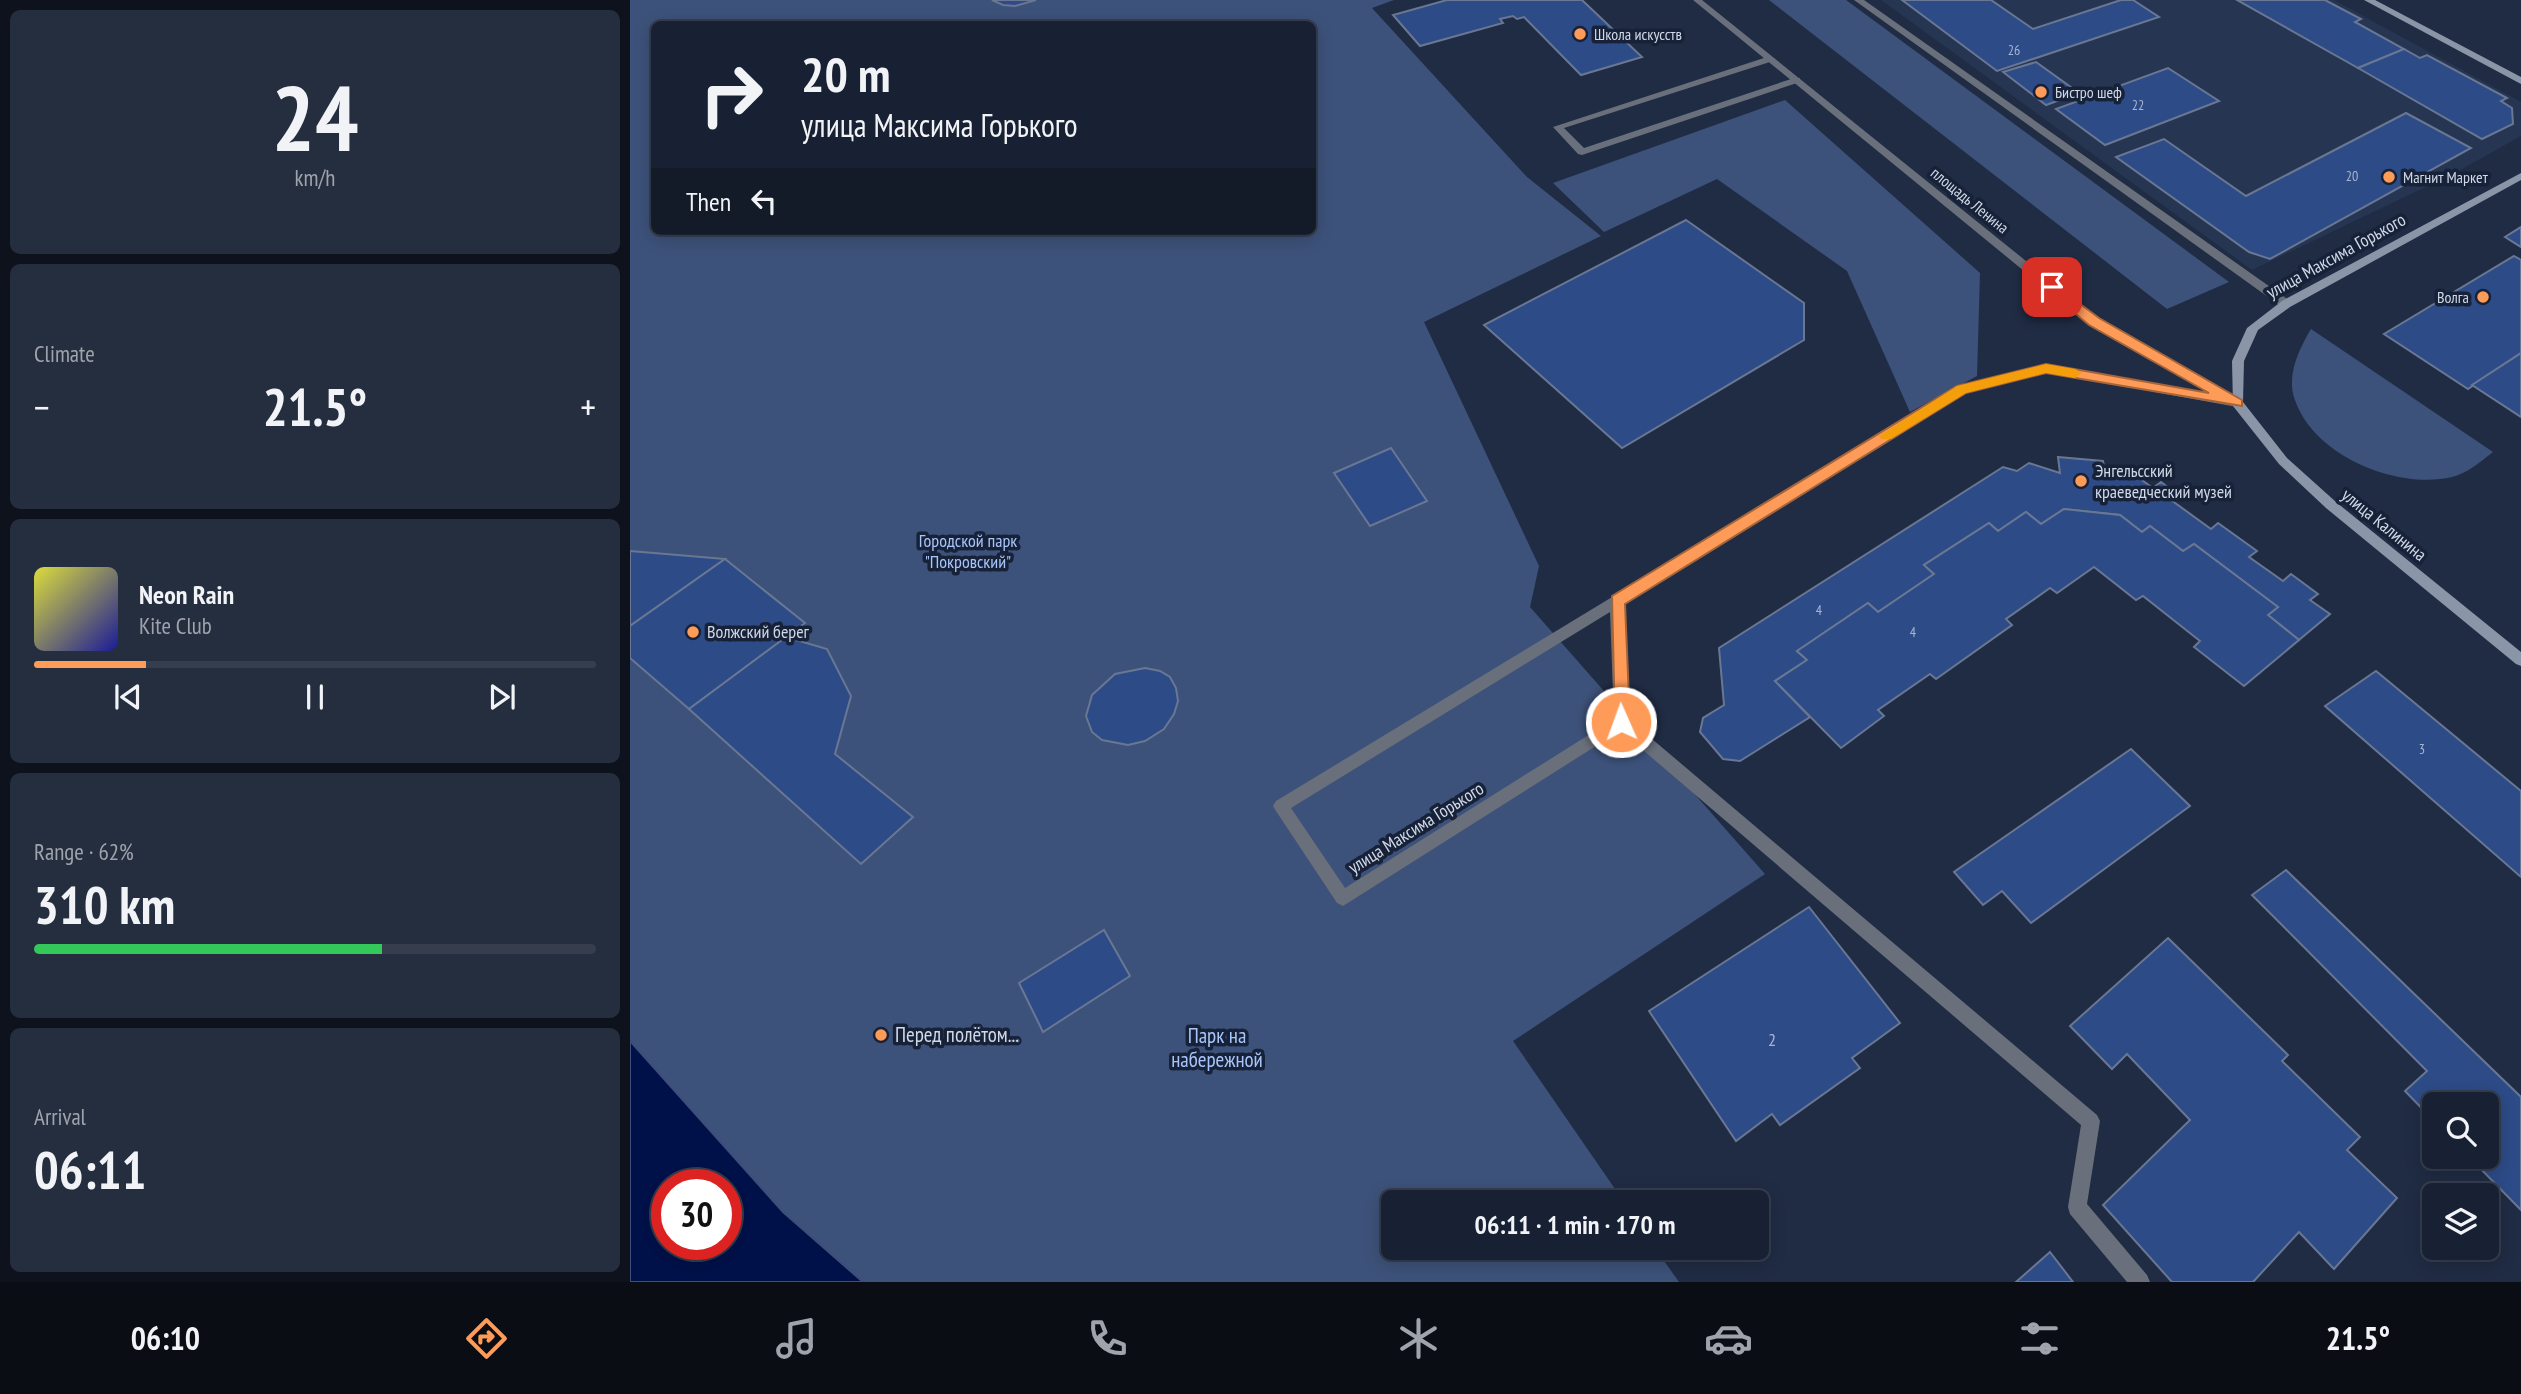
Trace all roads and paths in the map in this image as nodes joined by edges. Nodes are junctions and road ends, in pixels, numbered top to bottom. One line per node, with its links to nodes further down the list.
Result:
1 (1697, 0): 4 (street, площадь Ленина)
2 (1858, 0): 8 (street)
3 (2368, 0): 6 (main road)
4 (1770, 59): 5 (street, площадь Ленина); 5 (street)
5 (1797, 80): 9 (street, площадь Ленина)
6 (2521, 81)
7 (2521, 176): 8 (main road, улица Максима Горького)
8 (2286, 304): 9 (main road, улица Максима Горького)
9 (2237, 403): 10 (street, улица Максима Горького); 11 (main road, улица Калинина)
10 (1617, 601): 12 (street); 12 (street, улица Максима Горького)
11 (2521, 660)
12 (1621, 722): 13 (street)
13 (2140, 1282)

